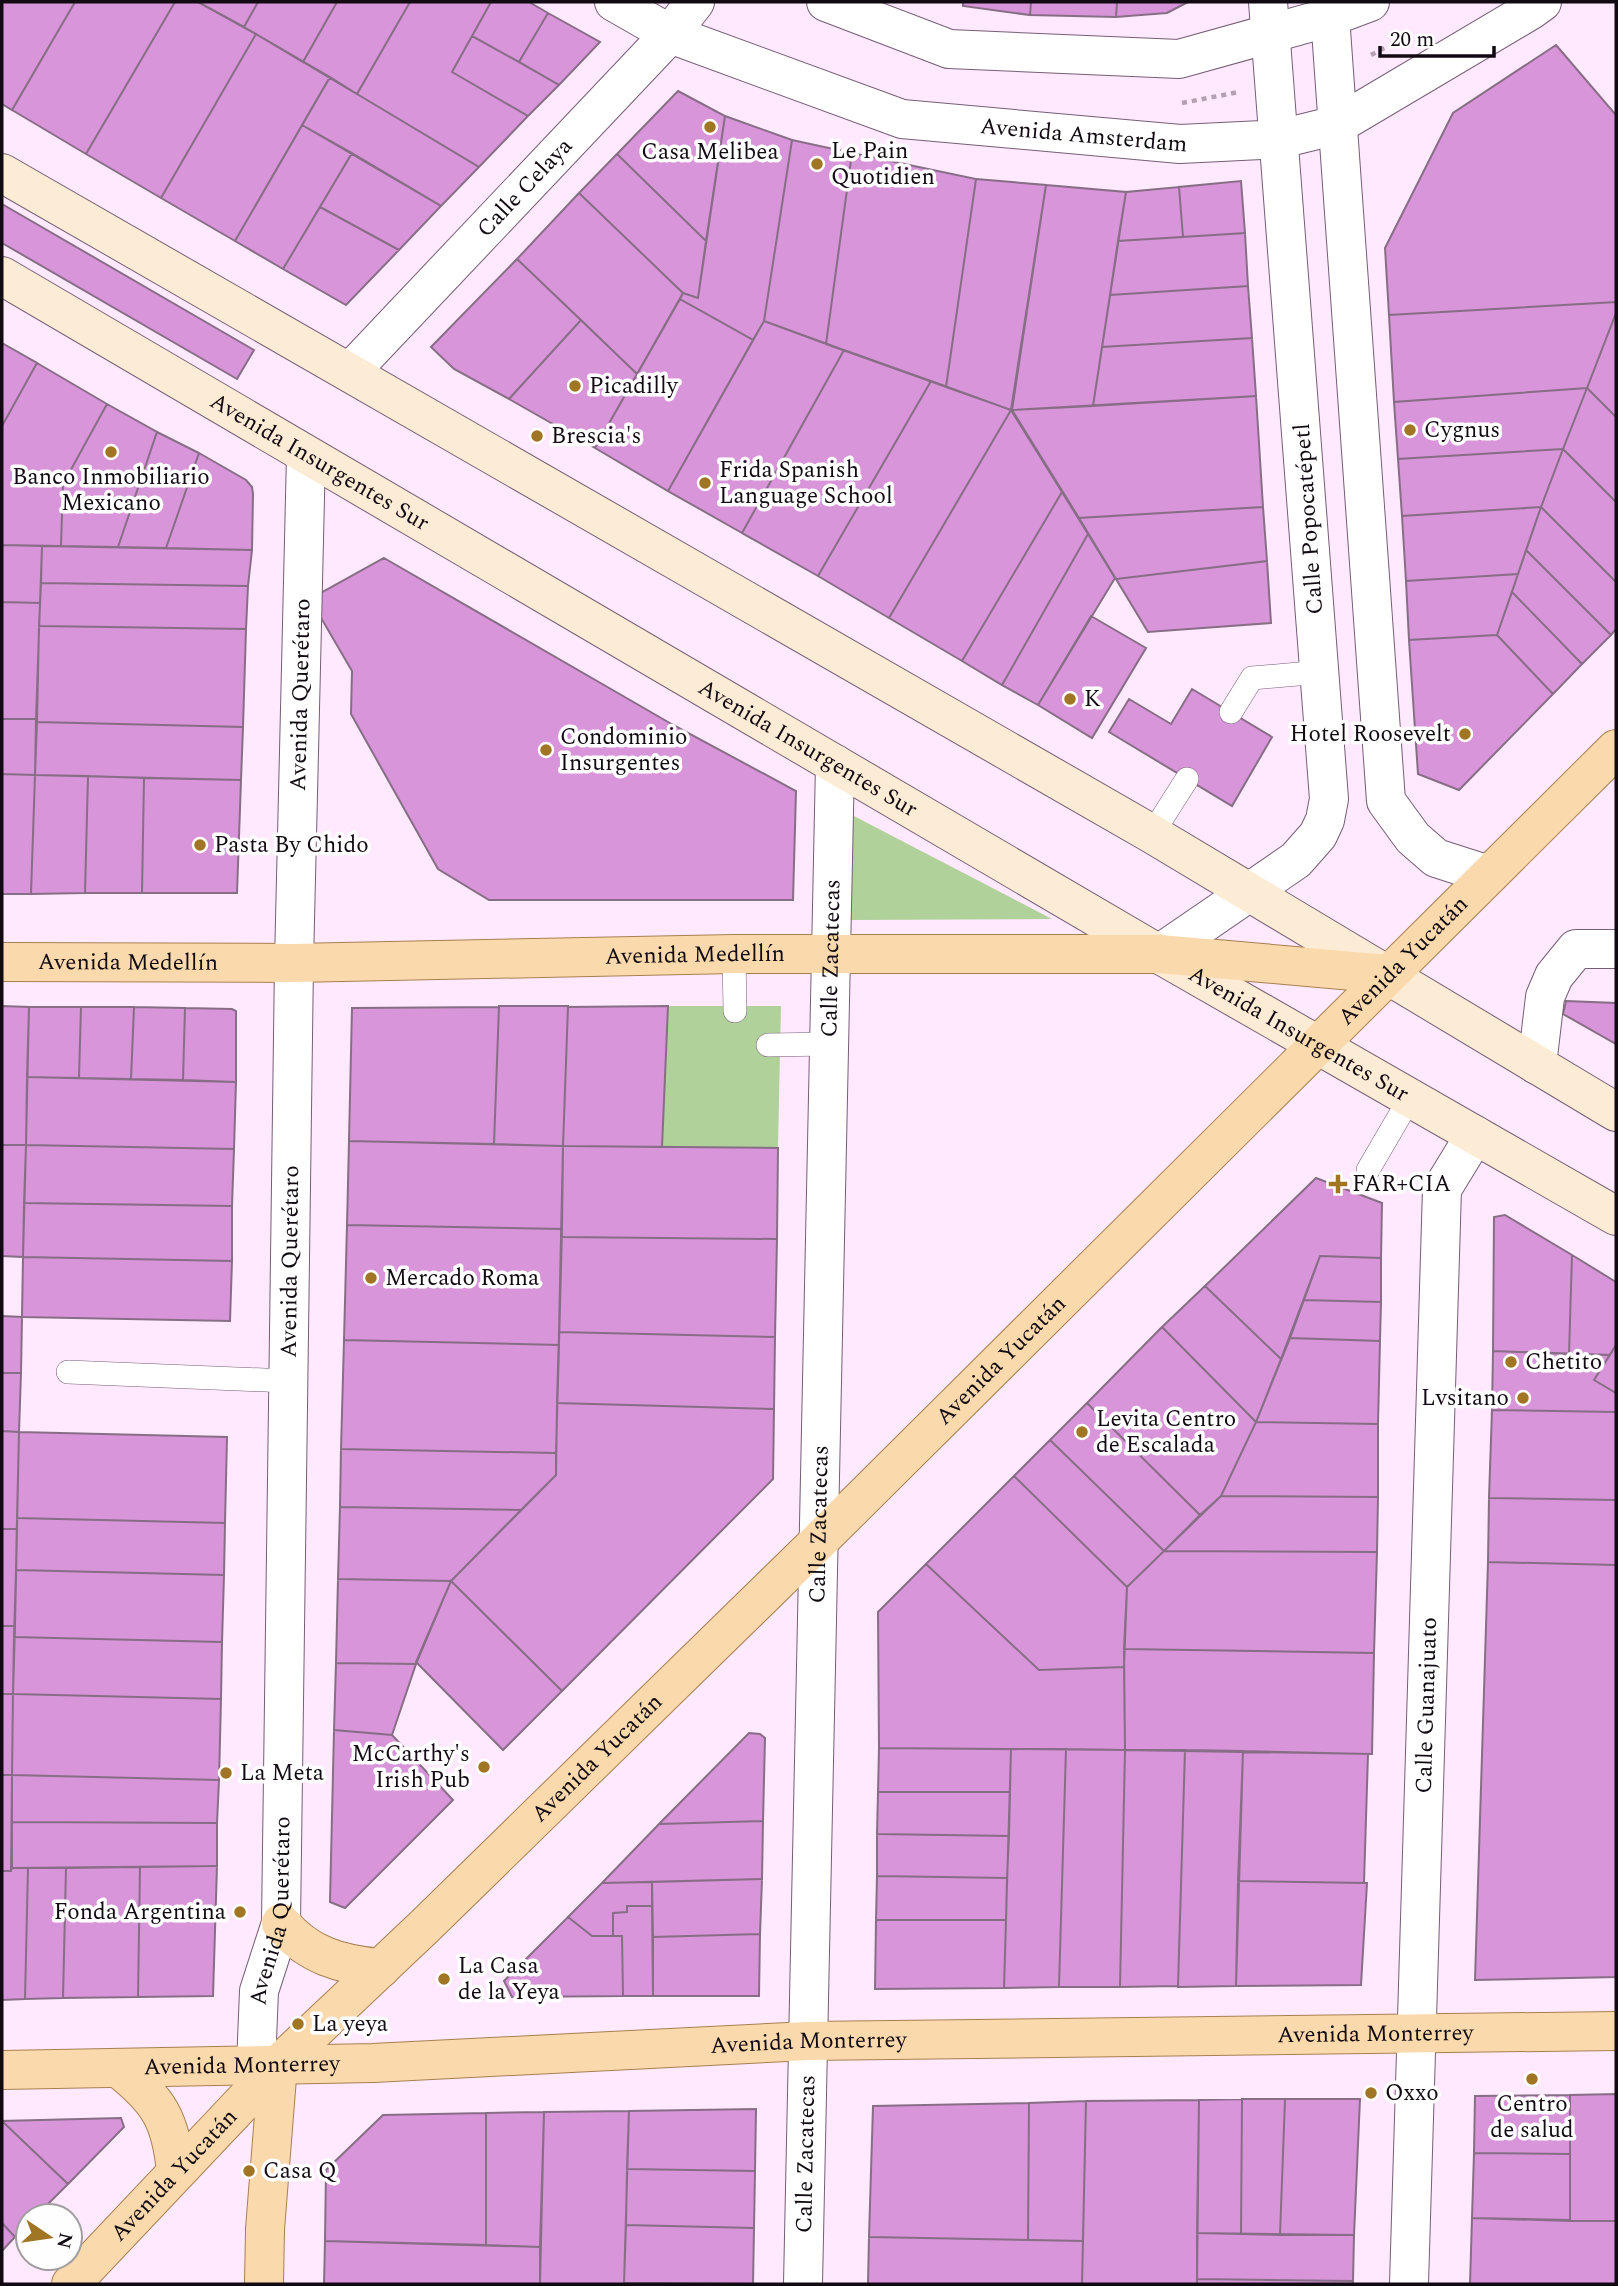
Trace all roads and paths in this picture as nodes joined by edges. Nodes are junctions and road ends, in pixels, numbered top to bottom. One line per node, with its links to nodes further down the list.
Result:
1 (614, 2): 8 (street, Avenida Amsterdam)
2 (695, 2): 8 (street, Calle Celaya)
3 (826, 2): 7 (street)
4 (1370, 2): 6 (street)
5 (1542, 2): 9 (street, Avenida Amsterdam)
6 (1329, 9): 7 (street); 9 (street)
7 (1270, 18): 10 (street, Calle Popocatépetl)
8 (670, 34): 10 (street, Avenida Amsterdam); 13 (street, Calle Celaya)
9 (1338, 125): 10 (street, Avenida Amsterdam); 21 (street)
10 (1280, 139): 15 (street, Calle Popocatépetl)
11 (2, 173): 13 (main road)
12 (2, 276): 14 (main road, Avenida Insurgentes Sur)
13 (350, 372): 20 (main road)
14 (306, 454): 18 (main road, Avenida Insurgentes Sur); 28 (street, Avenida Querétaro)
15 (1321, 672): 16 (lane); 22 (street, Calle Popocatépetl)
16 (1231, 712)
17 (1616, 748): 21 (main road, Avenida Yucatán)
18 (835, 764): 25 (main road, Avenida Insurgentes Sur); 26 (street, Calle Zacatecas)
19 (1187, 779): 20 (lane)
20 (1152, 834): 22 (main road)
21 (1489, 876): 29 (main road, Avenida Yucatán)
22 (1249, 893): 25 (street, Calle Popocatépetl); 29 (main road)
23 (1616, 950): 34 (street)
24 (734, 954): 26 (main road, Avenida Medellín); 28 (main road, Avenida Medellín); 30 (lane)
25 (1159, 954): 26 (main road, Avenida Medellín); 29 (main road, Avenida Medellín); 32 (main road, Avenida Insurgentes Sur)
26 (831, 955): 31 (street, Calle Zacatecas)
27 (2, 961): 28 (main road, Avenida Medellín)
28 (294, 962): 41 (street, Avenida Querétaro)
29 (1387, 974): 32 (main road, Avenida Yucatán); 34 (main road)
30 (735, 1011)
31 (829, 1044): 33 (lane); 42 (street, Calle Zacatecas)
32 (1319, 1044): 35 (main road, Avenida Insurgentes Sur); 42 (main road, Avenida Yucatán)
33 (768, 1045)
34 (1537, 1065): 36 (main road)
35 (1410, 1098): 37 (main road, Avenida Insurgentes Sur); 38 (lane)
36 (1616, 1112)
37 (1475, 1135): 39 (main road, Avenida Insurgentes Sur); 46 (street, Calle Guanajuato)
38 (1368, 1170)
39 (1616, 1216)
40 (68, 1372): 41 (lane)
41 (288, 1381): 43 (street, Avenida Querétaro)
42 (819, 1541): 44 (main road, Avenida Yucatán); 47 (street, Calle Zacatecas)
43 (281, 1923): 44 (main road); 48 (street, Avenida Querétaro)
44 (381, 1968): 48 (main road, Avenida Yucatán)
45 (1616, 2031): 46 (main road, Avenida Monterrey)
46 (1415, 2033): 47 (main road, Avenida Monterrey); 55 (street, Calle Guanajuato)
47 (808, 2041): 48 (main road, Avenida Monterrey); 54 (street, Calle Zacatecas)
48 (267, 2065): 49 (main road, Avenida Monterrey); 51 (main road, Avenida Yucatán); 53 (main road, Avenida Querétaro)
49 (118, 2068): 50 (main road, Avenida Monterrey); 51 (main road)
50 (2, 2070)
51 (176, 2172): 52 (main road, Avenida Yucatán)
52 (71, 2284)
53 (264, 2284)
54 (803, 2284)
55 (1409, 2284)

